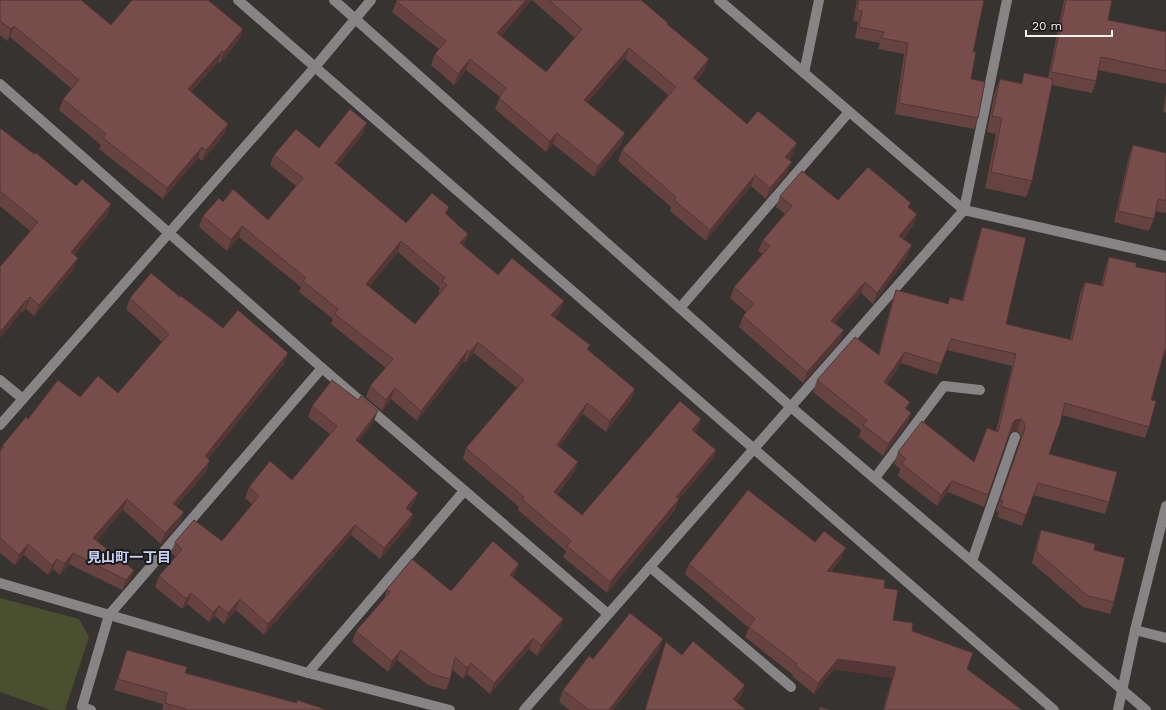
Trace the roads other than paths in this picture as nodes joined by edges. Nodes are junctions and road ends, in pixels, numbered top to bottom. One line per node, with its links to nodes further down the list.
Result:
1 (238, 0): 8 (street)
2 (334, 0): 7 (street)
3 (370, 0): 7 (street)
4 (719, 0): 9 (street)
5 (819, 0): 9 (street)
6 (1007, 0): 12 (street)
7 (355, 18): 8 (street); 15 (street)
8 (314, 67): 13 (street); 23 (street)
9 (804, 73): 11 (street)
10 (0, 84): 13 (street)
11 (849, 112): 12 (street); 15 (street)
12 (964, 210): 14 (street); 20 (street)
13 (170, 233): 16 (street); 19 (street)
14 (1166, 256)
15 (680, 308): 20 (street)
16 (322, 368): 25 (street); 31 (street)
17 (0, 380): 19 (street)
18 (980, 390): 24 (street)
19 (23, 399): 21 (street)
20 (791, 407): 23 (street); 24 (street)
21 (0, 425)
22 (1015, 437): 27 (street)
23 (755, 448): 28 (street); 40 (street)
24 (874, 478): 27 (street)
25 (464, 491): 30 (street); 34 (street)
26 (1166, 508): 32 (street)
27 (972, 561): 36 (street)
28 (650, 567): 30 (street); 35 (street)
29 (0, 583): 31 (street)
30 (608, 614): 39 (street)
31 (109, 616): 34 (street); 37 (street)
32 (1135, 630): 33 (street); 36 (street)
33 (1166, 638)
34 (308, 673): 38 (street)
35 (791, 687)
36 (1121, 689): 41 (street); 42 (street)
37 (91, 710)
38 (450, 710)
39 (524, 710)
40 (1054, 710)
41 (1118, 710)
42 (1146, 710)

